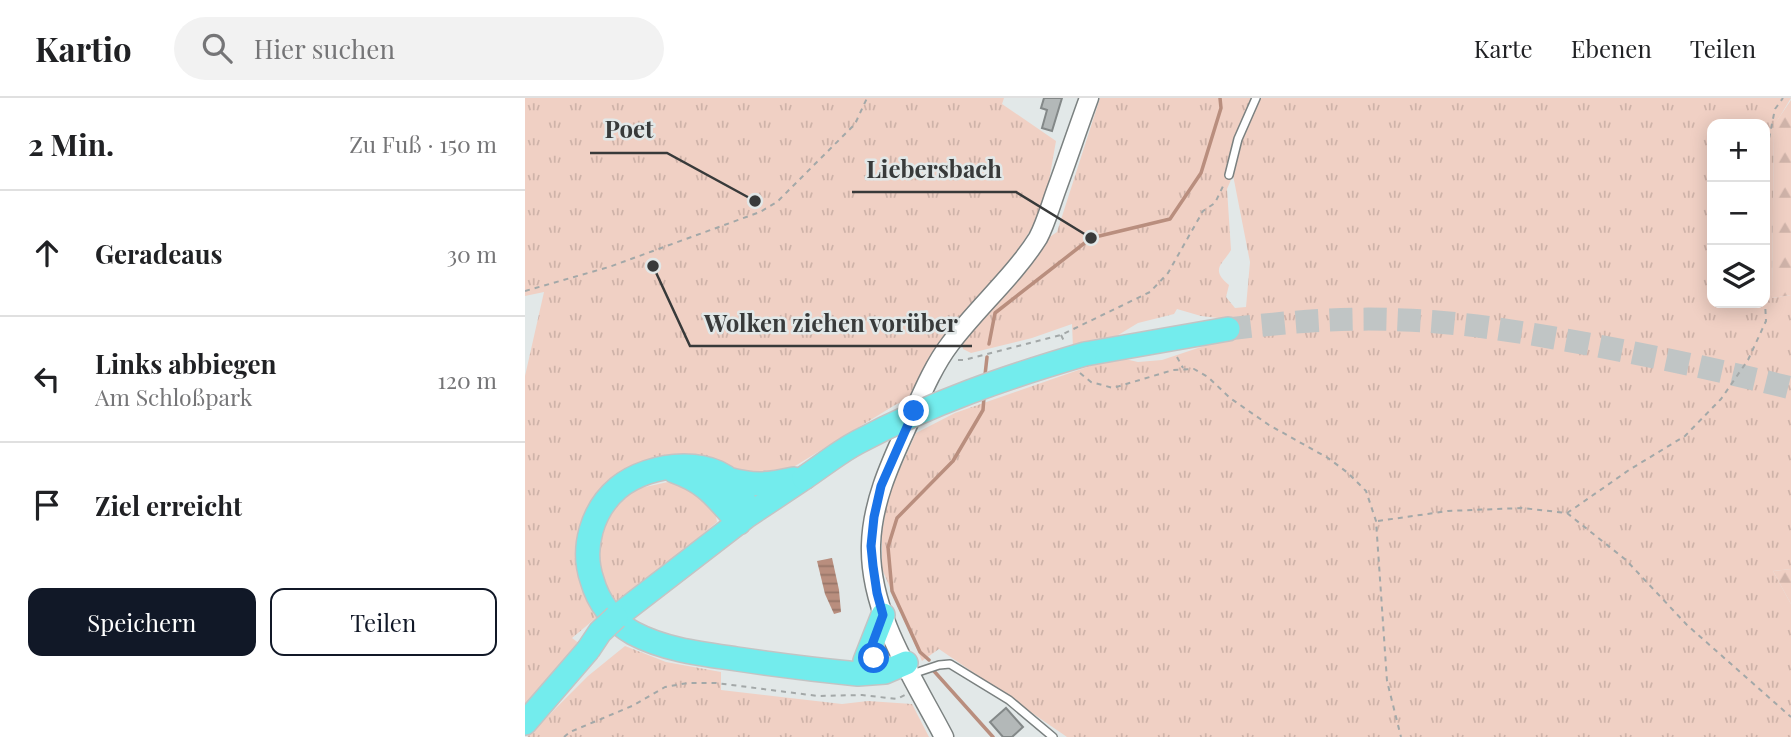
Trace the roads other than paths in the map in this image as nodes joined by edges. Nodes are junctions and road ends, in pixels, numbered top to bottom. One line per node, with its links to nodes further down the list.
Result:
1 (1089, 98): 9 (street)
2 (1256, 98): 3 (lane)
3 (1229, 175)
4 (1228, 329): 6 (main road, bridge)
5 (666, 469): 7 (main road); 8 (main road); 11 (main road)
6 (804, 478): 7 (main road); 8 (main road)
7 (728, 479): 8 (main road)
8 (743, 519): 13 (main road, bridge)
9 (883, 615): 10 (main road); 12 (street)
10 (866, 661): 11 (main road); 12 (main road)
11 (831, 671): 12 (main road)
12 (910, 671): 14 (street); 15 (lane)
13 (525, 723)
14 (944, 737)
15 (1053, 737)

